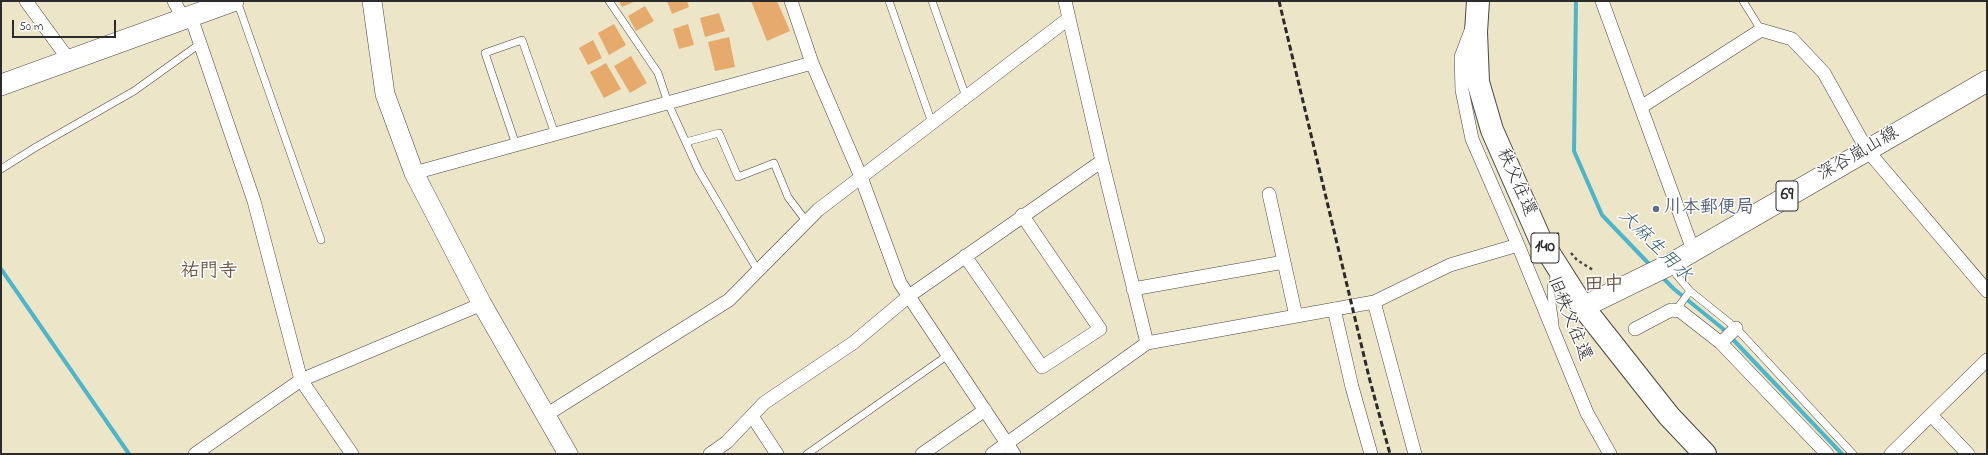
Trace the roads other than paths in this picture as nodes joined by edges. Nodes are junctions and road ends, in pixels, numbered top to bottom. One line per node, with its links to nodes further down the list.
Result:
1 (26, 1): 18 (street)
2 (174, 1): 14 (street)
3 (233, 1): 14 (main road)
4 (237, 1): 37 (lane)
5 (372, 1): 32 (street)
6 (609, 1): 23 (lane)
7 (791, 1): 19 (street)
8 (889, 1): 25 (lane)
9 (932, 1): 22 (lane)
10 (1065, 1): 15 (street)
11 (1602, 1): 24 (street)
12 (1743, 1): 16 (lane)
13 (1478, 7): 38 (street, 旧秩父往還); 44 (highway, 秩父往還 / 140)
14 (188, 18): 17 (street); 18 (main road)
15 (1068, 19): 22 (street); 30 (street)
16 (1761, 30): 24 (street); 29 (street)
17 (201, 44): 31 (lane); 61 (street)
18 (69, 60): 21 (main road)
19 (812, 63): 23 (street); 33 (street)
20 (1987, 81): 29 (main road, 深谷嵐山線 / 69)
21 (1, 85)
22 (966, 97): 25 (street)
23 (668, 103): 26 (street); 27 (lane)
24 (1642, 107): 39 (street)
25 (932, 123): 33 (street)
26 (555, 134): 28 (street); 28 (lane)
27 (686, 142): 36 (lane); 43 (lane)
28 (516, 145): 32 (street)
29 (1867, 150): 39 (main road, 深谷嵐山線 / 69); 46 (street)
30 (1102, 161): 35 (street); 45 (street)
31 (1, 169)
32 (414, 173): 50 (street)
33 (861, 177): 36 (street); 48 (street)
34 (1269, 194): 41 (street)
35 (1022, 215): 40 (street); 40 (street)
36 (806, 221): 43 (street)
37 (321, 240)
38 (1518, 245): 49 (street); 57 (street, 旧秩父往還)
39 (1693, 250): 42 (main road, 深谷嵐山線 / 69)
40 (965, 256): 48 (street)
41 (1284, 262): 45 (street); 54 (street)
42 (1669, 265): 47 (lane); 51 (main road, 深谷嵐山線 / 69)
43 (758, 271): 63 (street)
44 (1559, 271): 51 (highway, 秩父往還 / 140); 57 (lane)
45 (1133, 289): 58 (street)
46 (1987, 291)
47 (1688, 294): 52 (lane); 56 (lane)
48 (909, 296): 59 (street); 65 (street)
49 (1374, 302): 53 (street); 76 (street)
50 (482, 304): 61 (street); 63 (street)
51 (1583, 307): 78 (highway, 秩父往還 / 140)
52 (1678, 307): 55 (street); 56 (street)
53 (1334, 310): 54 (street); 75 (street)
54 (1296, 316): 58 (street)
55 (1635, 329)
56 (1728, 335): 79 (street); 80 (lane)
57 (1555, 337): 77 (street, 旧秩父往還)
58 (1146, 343): 66 (street)
59 (948, 355): 62 (street); 72 (lane)
60 (1987, 360): 64 (street)
61 (302, 380): 67 (street); 68 (street)
62 (985, 410): 66 (street); 73 (street)
63 (546, 415): 69 (street)
64 (1930, 415): 81 (street); 82 (street)
65 (752, 416): 70 (street); 71 (street)
66 (1011, 449): 74 (street)
67 (195, 454)
68 (352, 454)
69 (568, 454)
70 (710, 454)
71 (777, 454)
72 (807, 454)
73 (922, 454)
74 (992, 454)
75 (1371, 454)
76 (1414, 454)
77 (1610, 454)
78 (1705, 454)
79 (1827, 454)
80 (1853, 454)
81 (1891, 454)
82 (1968, 454)

